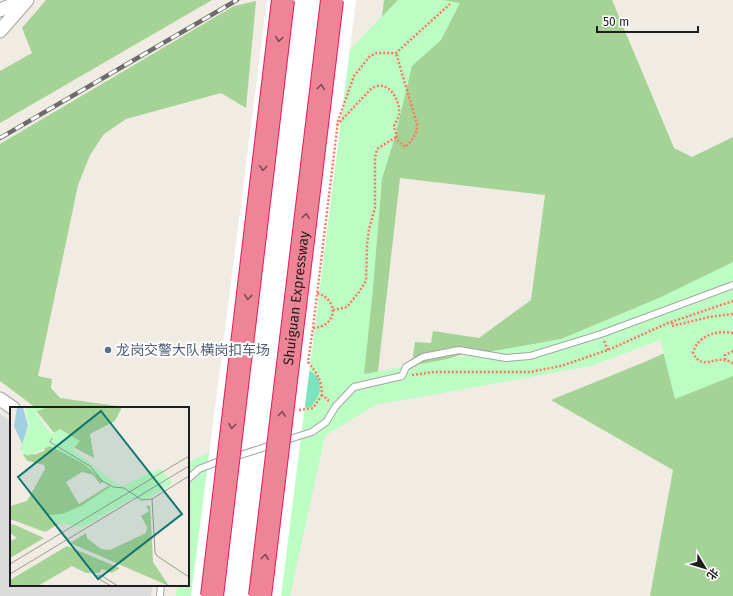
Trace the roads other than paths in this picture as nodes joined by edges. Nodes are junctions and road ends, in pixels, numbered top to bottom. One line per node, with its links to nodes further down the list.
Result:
1 (26, 0): 4 (street); 5 (street)
2 (283, 0): 12 (highway, one-way to 12, bridge)
3 (332, 0): 13 (highway, Shuiguan Expressway, one-way to 3, bridge)
4 (0, 10)
5 (0, 31)
6 (733, 285): 9 (lane)
7 (0, 399): 8 (street)
8 (12, 407)
9 (189, 478)
10 (161, 586): 11 (lane)
11 (160, 596)
12 (212, 596)
13 (260, 596)

